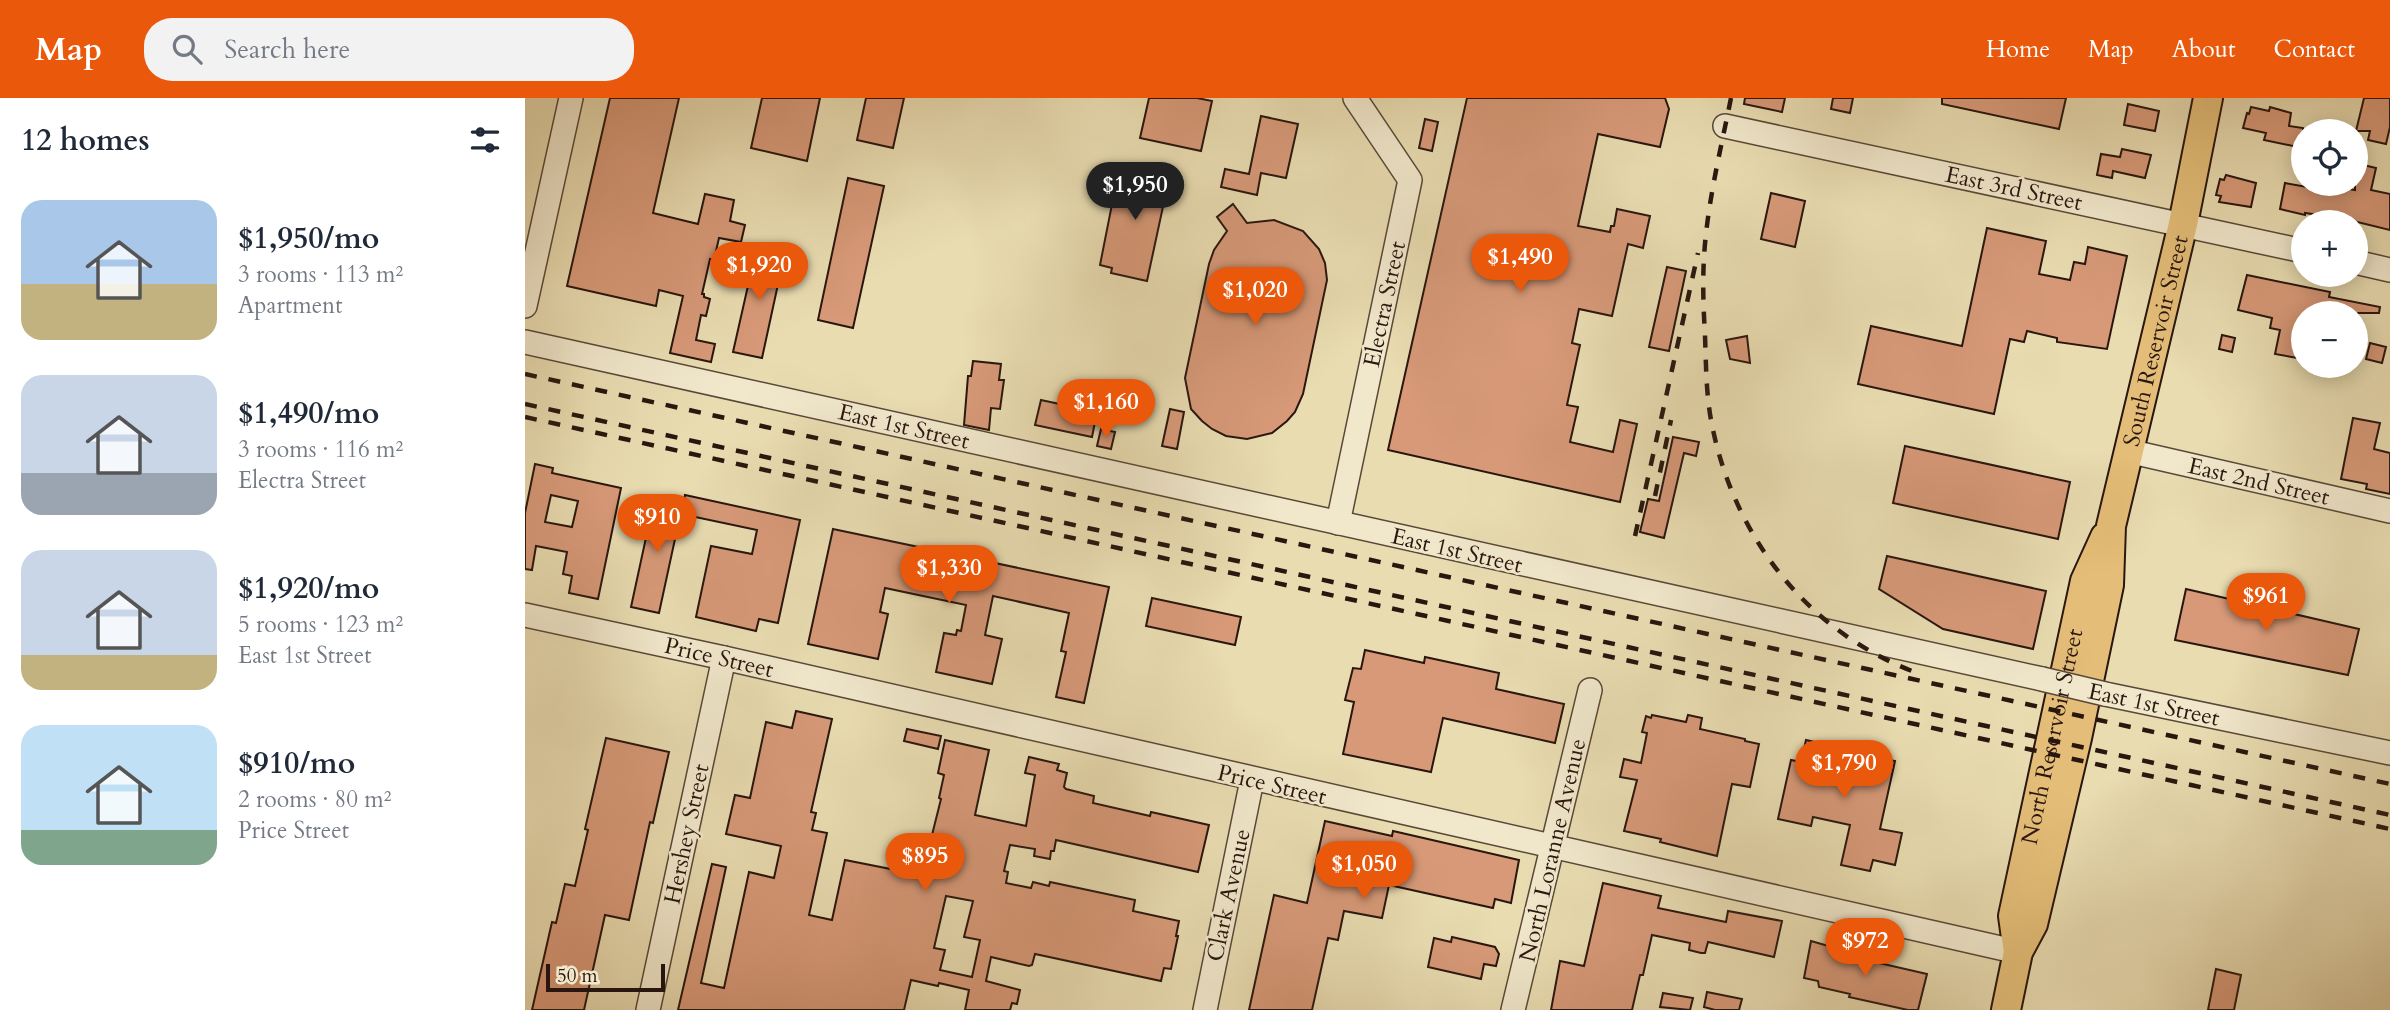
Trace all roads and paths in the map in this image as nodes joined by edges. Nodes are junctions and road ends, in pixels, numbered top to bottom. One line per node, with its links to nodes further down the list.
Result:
1 (571, 98): 9 (street)
2 (1355, 98): 13 (street, Electra Street)
3 (2208, 98): 5 (main road, South Reservoir Street)
4 (1725, 126): 5 (street, East 3rd Street)
5 (2183, 224): 6 (street, East 3rd Street); 11 (main road, South Reservoir Street)
6 (2291, 248)
7 (2368, 265): 8 (street)
8 (2390, 270)
9 (525, 306)
10 (525, 342): 13 (street, East 1st Street)
11 (2128, 451): 12 (street, East 2nd Street); 14 (main road, South Reservoir Street)
12 (2390, 511)
13 (1338, 523): 19 (street, East 1st Street, bridge)
14 (2111, 526): 15 (main road, South Reservoir Street); 22 (main road, North Reservoir Street)
15 (2109, 585): 22 (main road, North Reservoir Street)
16 (525, 615): 17 (street, Price Street)
17 (724, 658): 20 (street, Price Street); 23 (street, Hershey Street)
18 (1590, 690): 21 (street, North Loranne Avenue)
19 (2390, 753)
20 (1252, 779): 21 (street, Price Street); 24 (street, Clark Avenue)
21 (1553, 846): 22 (street, Price Street); 25 (street, North Loranne Avenue)
22 (2018, 952): 26 (main road, North Reservoir Street)
23 (648, 1010)
24 (1205, 1010)
25 (1513, 1010)
26 (2005, 1010)

